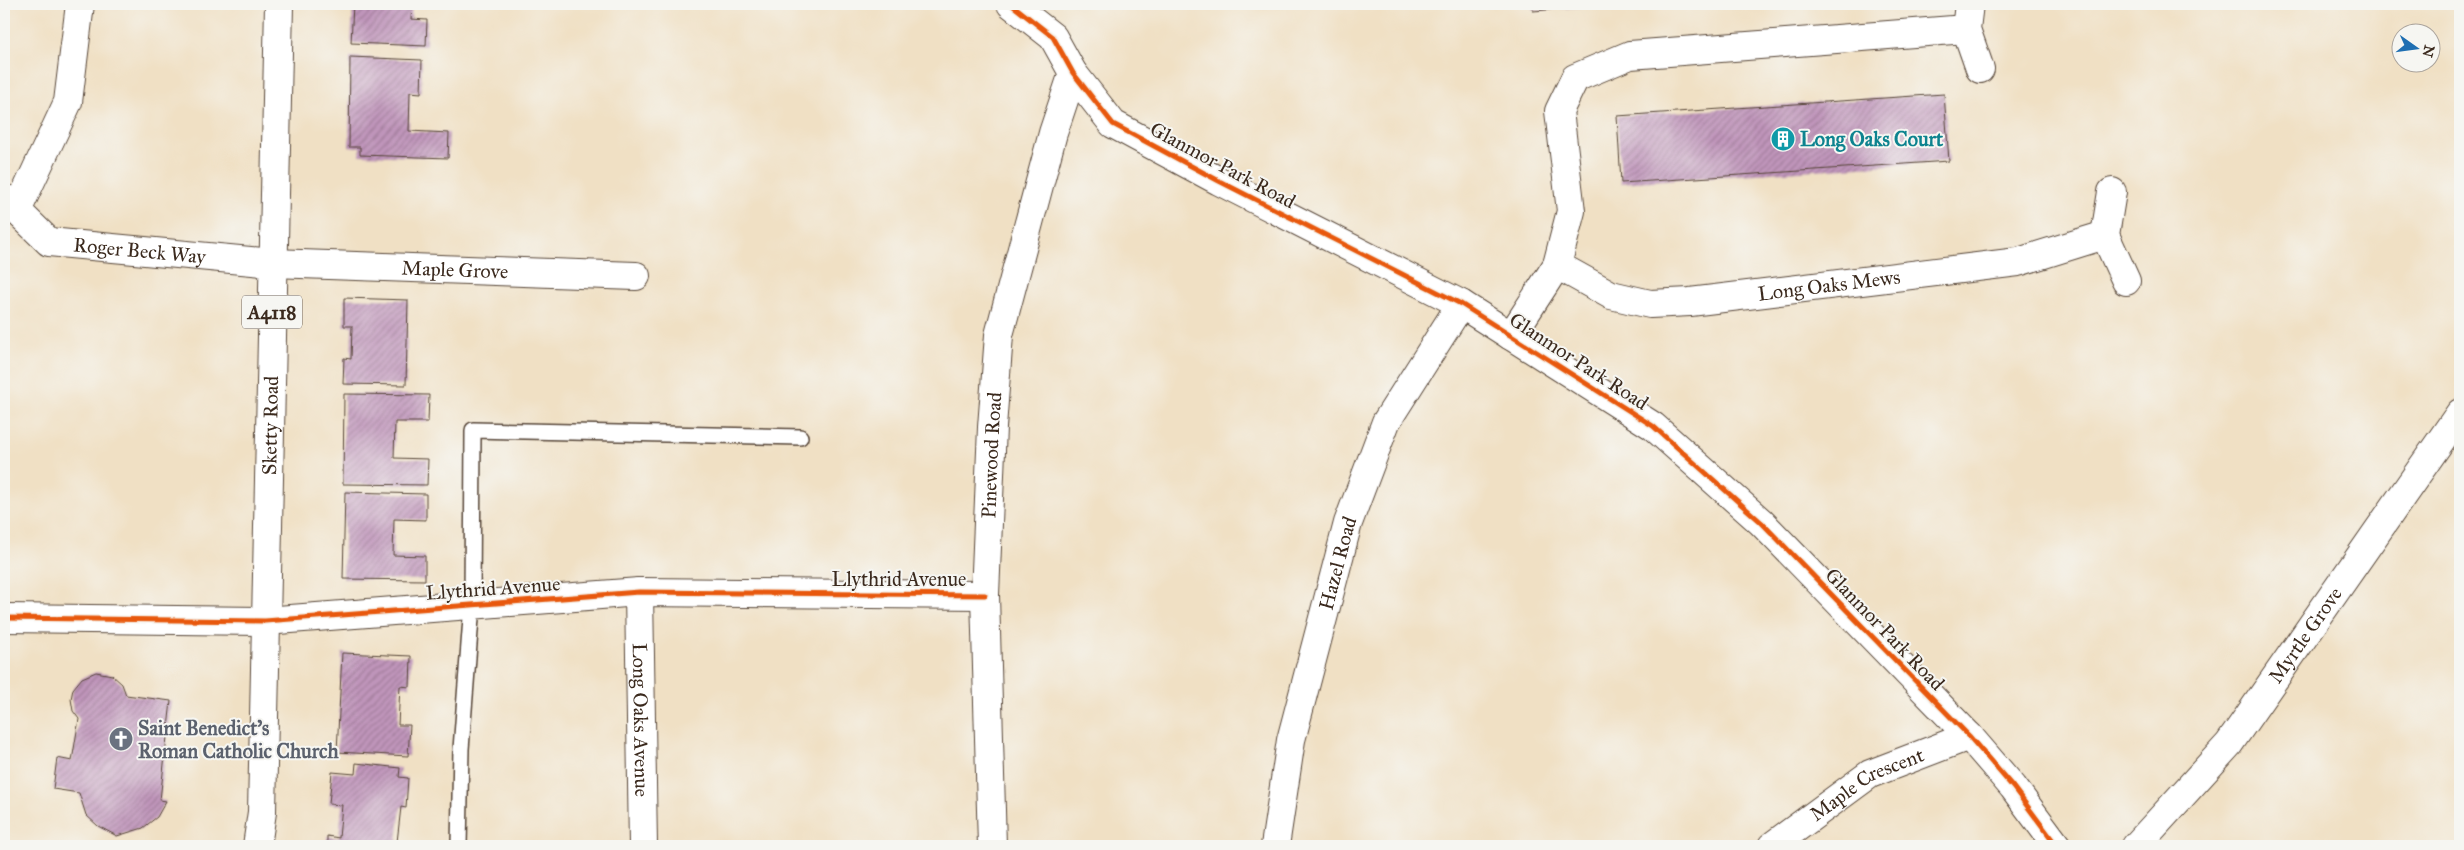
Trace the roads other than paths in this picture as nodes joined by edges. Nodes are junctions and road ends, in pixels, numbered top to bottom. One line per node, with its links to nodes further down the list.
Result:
1 (80, 4): 8 (street, Roger Beck Way)
2 (279, 4): 10 (street, Sketty Road / A4118)
3 (1011, 4): 6 (street, Glanmor Park Road)
4 (1967, 16): 5 (street); 11 (street)
5 (1980, 69)
6 (1073, 73): 14 (street, Glanmor Park Road); 19 (street, Pinewood Road)
7 (2112, 192): 9 (street)
8 (11, 204): 10 (street, Roger Beck Way)
9 (2105, 235): 11 (street, Long Oaks Mews); 13 (street)
10 (273, 263): 12 (street, Maple Grove); 22 (street, Sketty Road / A4118)
11 (1558, 265): 15 (street)
12 (636, 276)
13 (2126, 281)
14 (1461, 304): 15 (street, Glanmor Park Road); 28 (street, Hazel Road)
15 (1511, 336): 23 (street, Glanmor Park Road)
16 (2460, 413): 31 (street, Myrtle Grove)
17 (800, 437): 20 (lane)
18 (639, 592): 19 (street, Llythrid Avenue); 20 (street, Llythrid Avenue); 26 (street, Long Oaks Avenue)
19 (985, 595): 27 (street, Pinewood Road)
20 (472, 605): 22 (street, Llythrid Avenue); 25 (lane)
21 (4, 618): 22 (street, Llythrid Avenue)
22 (265, 621): 24 (street, Sketty Road / A4118)
23 (1969, 736): 29 (street, Maple Crescent); 30 (street, Glanmor Park Road)
24 (258, 846)
25 (459, 846)
26 (643, 846)
27 (992, 846)
28 (1275, 846)
29 (1772, 846)
30 (2057, 846)
31 (2136, 846)

